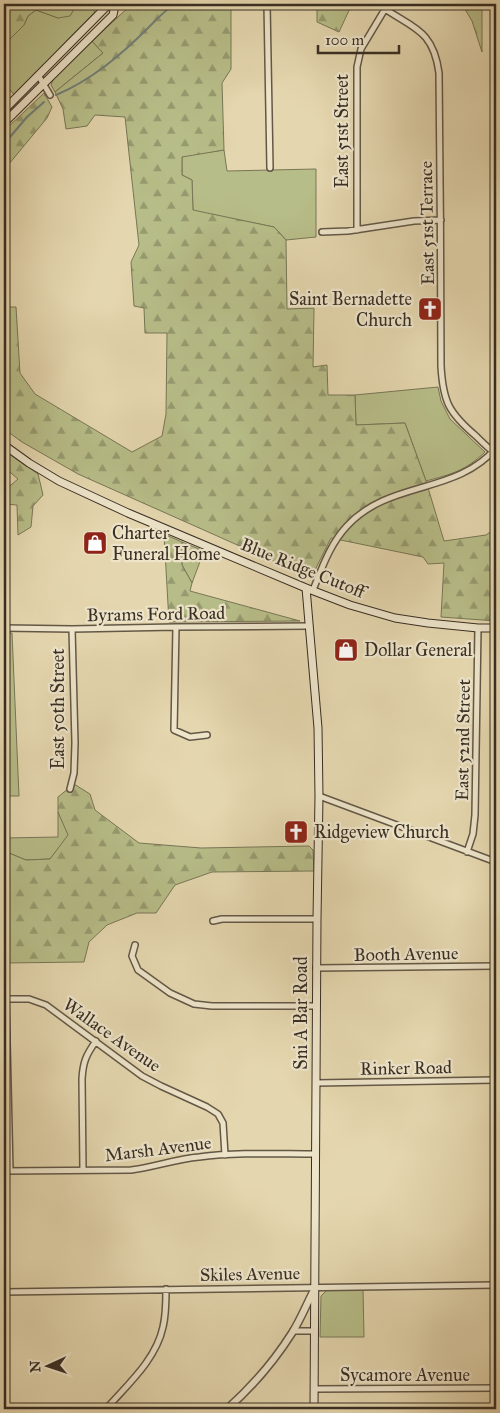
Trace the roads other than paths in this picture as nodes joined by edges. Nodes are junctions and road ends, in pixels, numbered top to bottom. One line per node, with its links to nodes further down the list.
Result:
1 (267, 4): 10 (street)
2 (378, 4): 4 (street, East 51st Terrace)
3 (117, 5): 5 (main road); 6 (main road)
4 (385, 8): 11 (street, East 51st Terrace); 12 (street, East 51st Street)
5 (38, 76): 6 (street); 8 (main road)
6 (43, 84): 7 (street); 9 (main road)
7 (50, 95)
8 (4, 110)
9 (4, 123)
10 (270, 168)
11 (441, 220): 12 (street); 15 (street, East 51st Terrace)
12 (357, 230): 13 (street)
13 (322, 232)
14 (4, 445): 16 (main road, Blue Ridge Cutoff)
15 (495, 451): 16 (street, Sni A Bar Road)
16 (309, 589): 18 (main road, Sni A Bar Road); 20 (main road, Blue Ridge Cutoff)
17 (176, 626): 18 (street, Byrams Ford Road); 22 (street, Byrams Ford Road); 23 (street)
18 (309, 626): 25 (main road, Sni A Bar Road)
19 (4, 628): 22 (street, Byrams Ford Road)
20 (478, 628): 21 (main road, Blue Ridge Cutoff); 26 (street, East 52nd Street)
21 (496, 628)
22 (72, 629): 24 (street, East 50th Street)
23 (207, 735)
24 (70, 789)
25 (319, 796): 26 (street); 28 (main road, Sni A Bar Road)
26 (467, 852): 27 (street)
27 (496, 862)
28 (317, 919): 29 (street); 32 (main road, Sni A Bar Road)
29 (213, 921)
30 (135, 945): 34 (street)
31 (496, 966): 32 (street, Booth Avenue)
32 (316, 968): 34 (main road, Sni A Bar Road)
33 (5, 999): 35 (street, Wallace Avenue); 41 (street)
34 (316, 1006): 37 (main road, Sni A Bar Road)
35 (96, 1042): 39 (street, Wallace Avenue); 40 (street)
36 (496, 1080): 37 (street, Rinker Road)
37 (316, 1083): 38 (main road, Sni A Bar Road)
38 (316, 1154): 39 (street, Marsh Avenue); 43 (main road, Sni A Bar Road)
39 (225, 1155): 40 (street, Marsh Avenue)
40 (84, 1170): 41 (street, Marsh Avenue)
41 (7, 1171)
42 (496, 1285): 43 (street, Skiles Avenue)
43 (315, 1287): 44 (street, Skiles Avenue); 46 (street, Sni A Bar Road); 47 (main road)
44 (166, 1289): 45 (street, Skiles Avenue); 50 (street)
45 (4, 1292)
46 (293, 1331): 47 (street); 51 (street, Sni A Bar Road)
47 (315, 1331): 49 (main road)
48 (496, 1388): 49 (street, Sycamore Avenue)
49 (314, 1390): 52 (main road)
50 (106, 1409)
51 (227, 1409)
52 (314, 1409)

